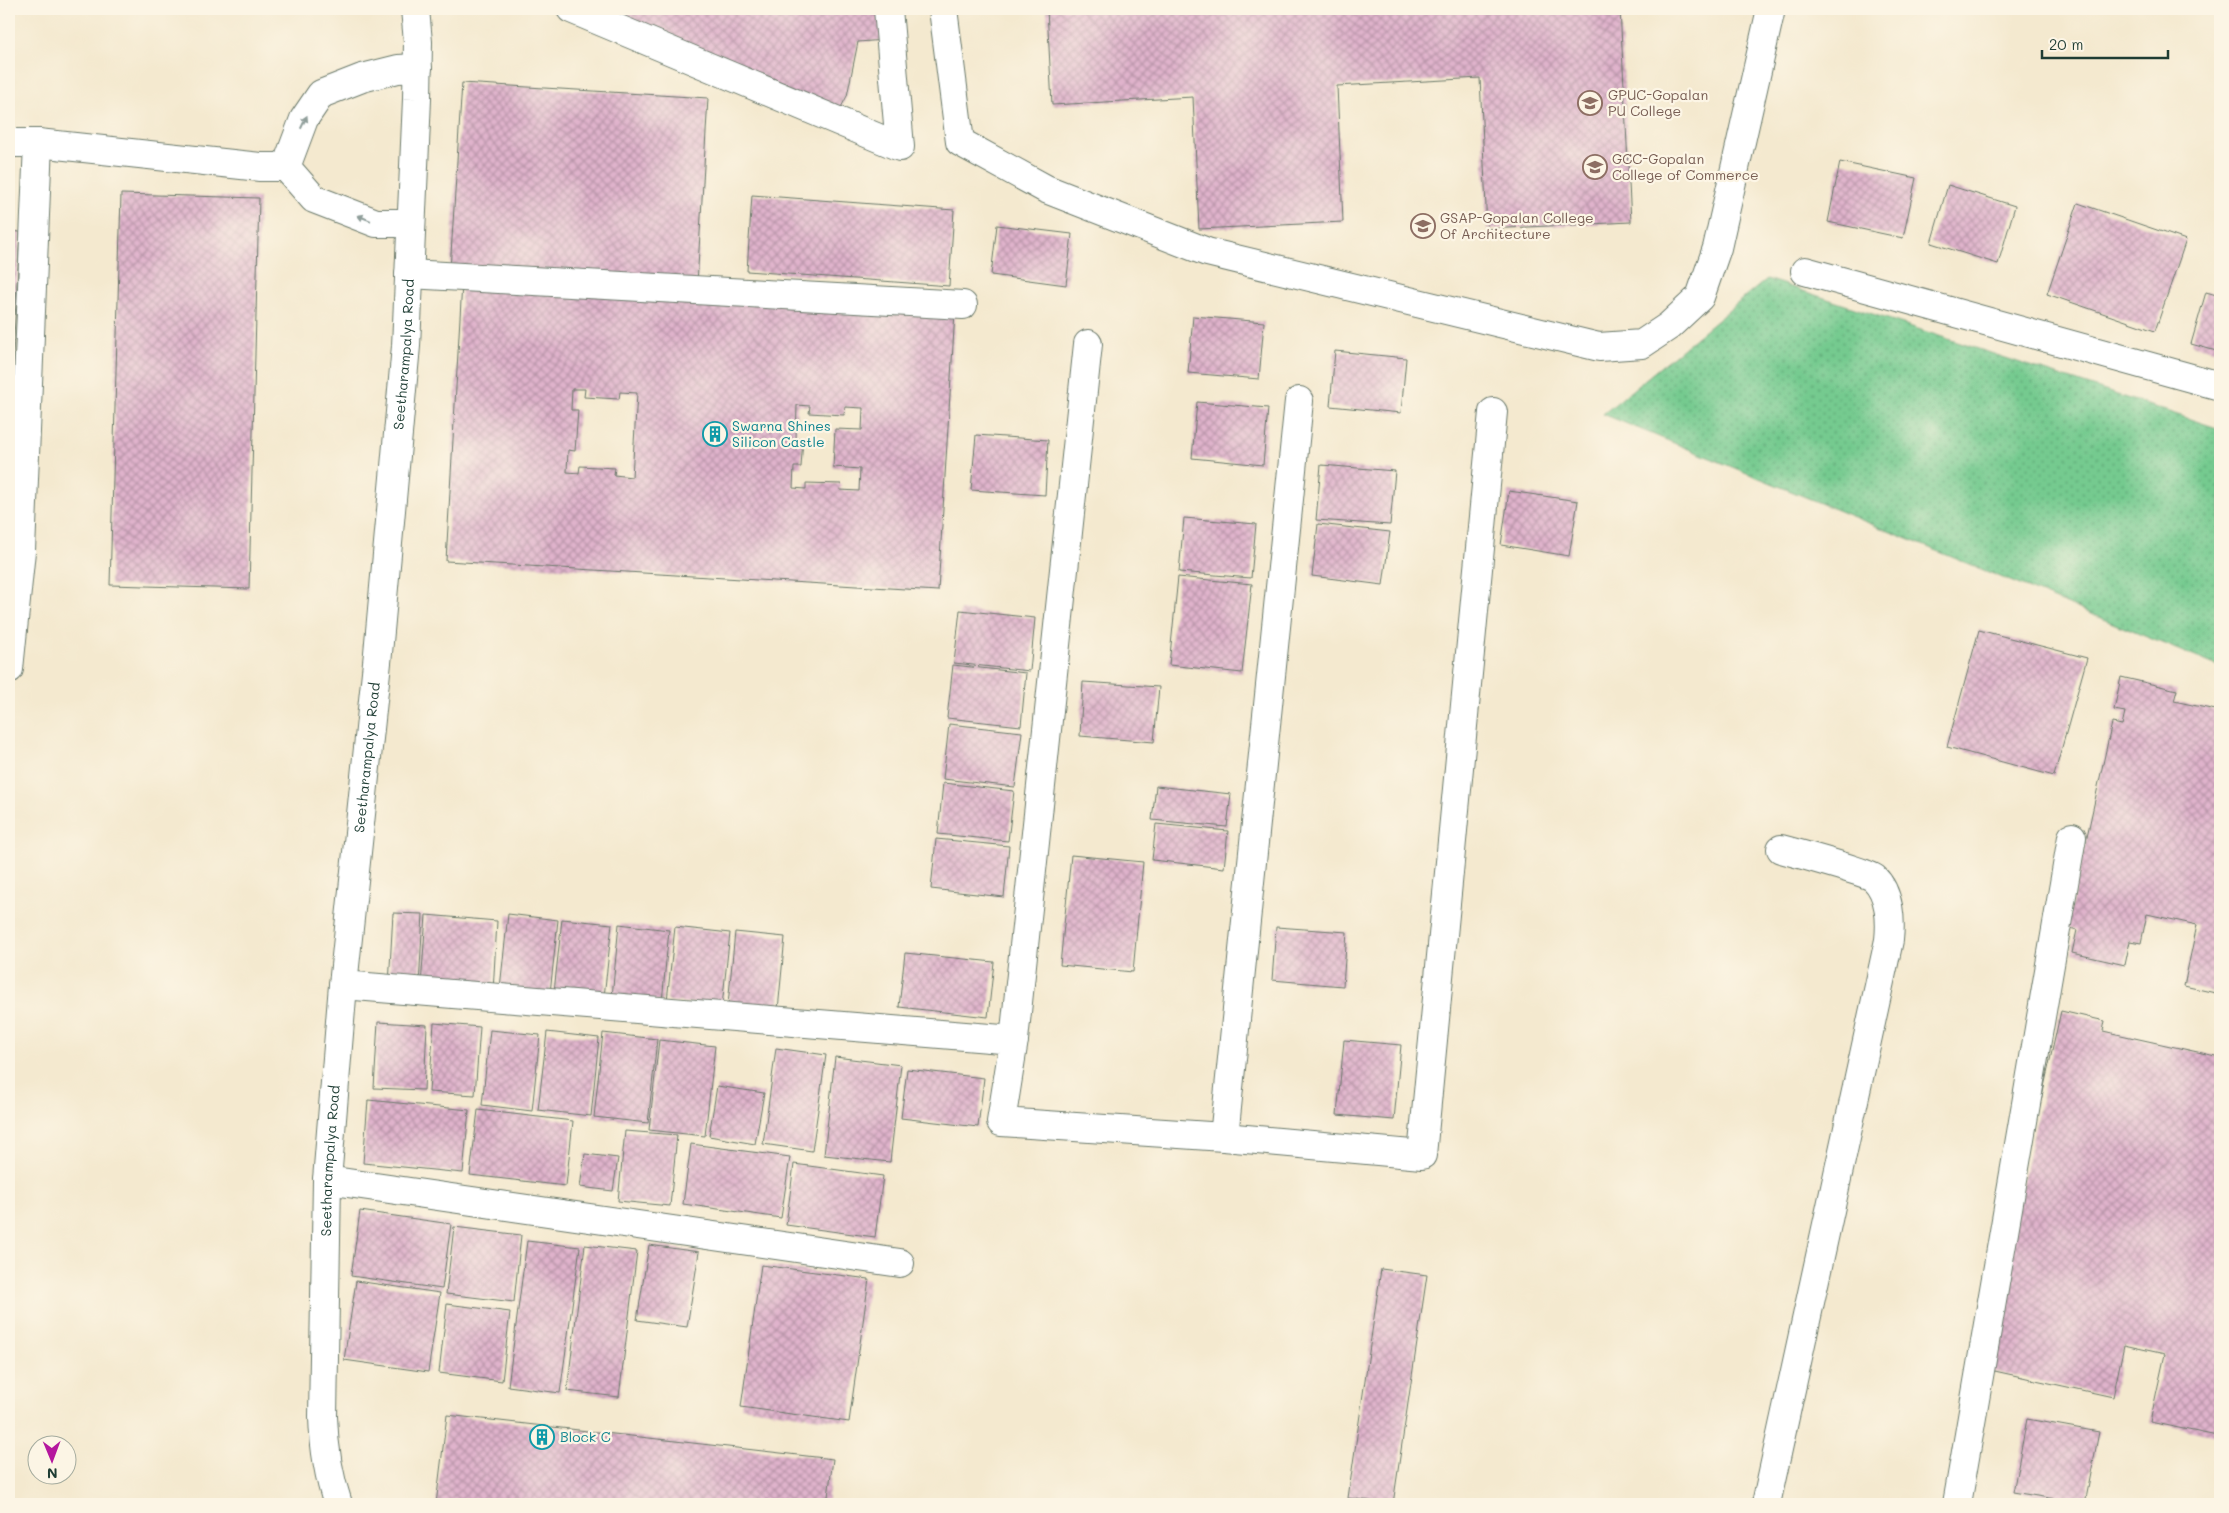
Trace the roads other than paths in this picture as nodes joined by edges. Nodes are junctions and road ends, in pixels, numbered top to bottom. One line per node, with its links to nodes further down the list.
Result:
1 (415, 9): 6 (street, Seetharampalya Road)
2 (571, 9): 3 (street)
3 (888, 9)
4 (943, 9): 5 (street)
5 (1771, 9)
6 (418, 68): 9 (street, one-way to 6); 10 (street, Seetharampalya Road)
7 (9, 142): 8 (street)
8 (38, 143): 9 (street); 18 (street)
9 (286, 167): 10 (street, one-way to 9)
10 (411, 223): 12 (street, Seetharampalya Road)
11 (1805, 271): 15 (street)
12 (410, 274): 13 (street); 21 (street, Seetharampalya Road)
13 (963, 305)
14 (1088, 344): 22 (street)
15 (2220, 386)
16 (1299, 401): 23 (street)
17 (1493, 412): 23 (street)
18 (9, 669)
19 (2072, 838): 28 (street)
20 (1781, 849): 27 (street)
21 (343, 985): 22 (street); 24 (street, Seetharampalya Road)
22 (1014, 1040): 23 (street)
23 (1224, 1137)
24 (327, 1180): 25 (street); 26 (street, Seetharampalya Road)
25 (900, 1263)
26 (338, 1504)
27 (1766, 1504)
28 (1957, 1504)

